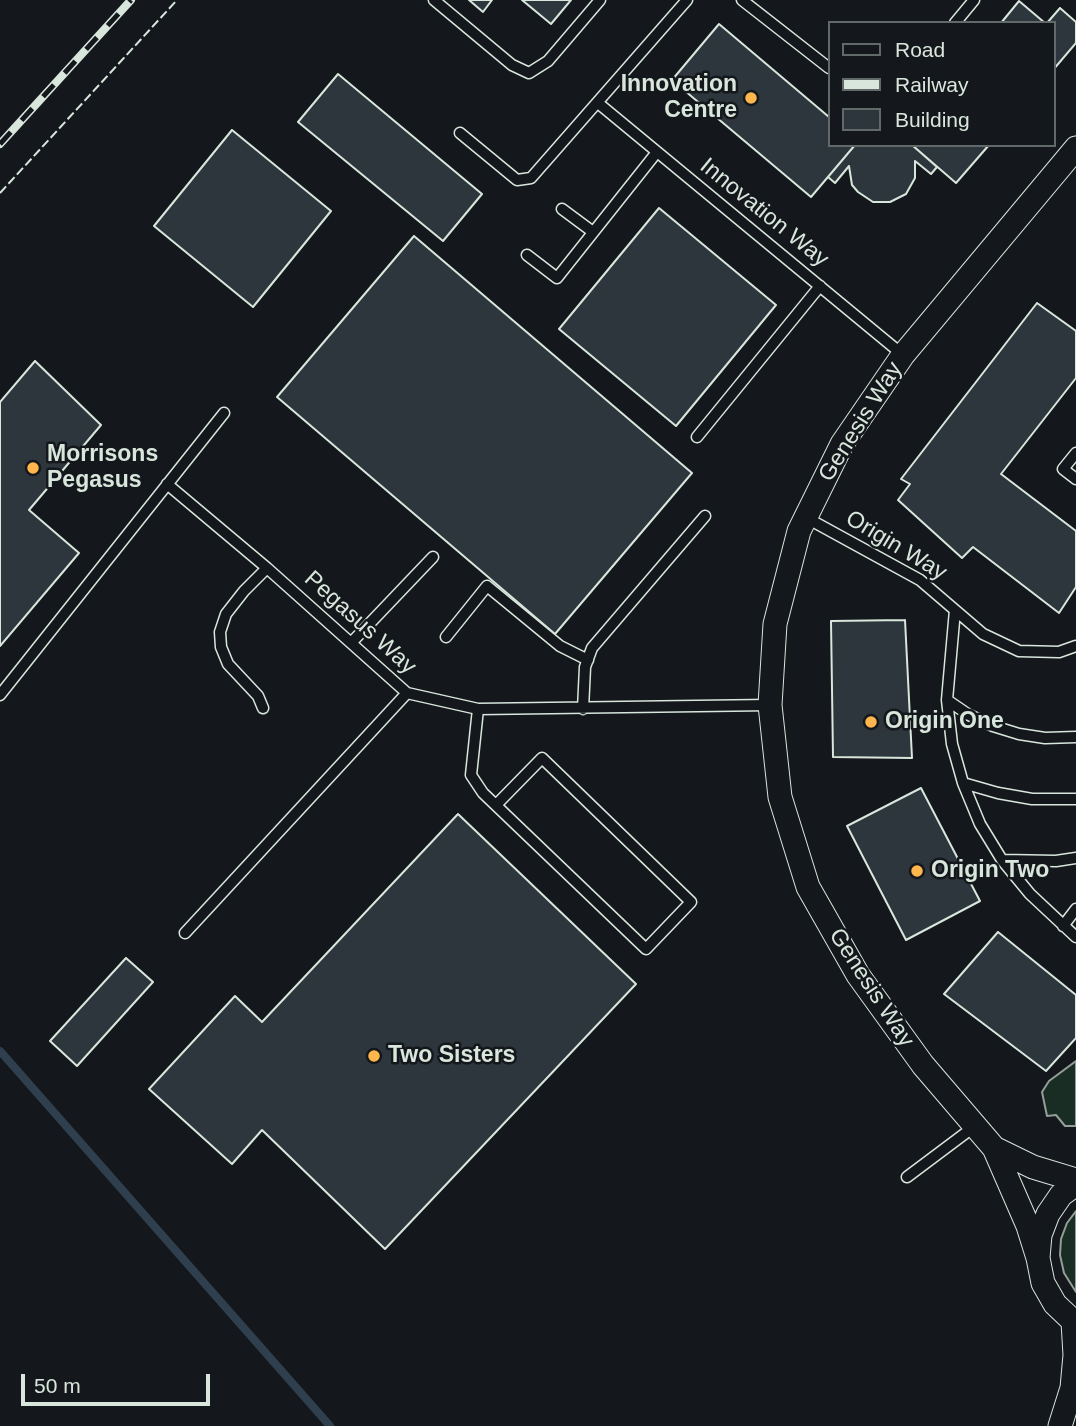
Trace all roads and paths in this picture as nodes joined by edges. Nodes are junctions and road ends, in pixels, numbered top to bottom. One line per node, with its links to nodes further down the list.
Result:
1 (434, 0): 2 (lane)
2 (600, 0)
3 (686, 0): 8 (lane)
4 (742, 0): 7 (lane)
5 (974, 0): 6 (lane)
6 (957, 21)
7 (828, 67)
8 (598, 103): 9 (lane); 11 (lane, Innovation Way)
9 (460, 133)
10 (1075, 151): 16 (street, Genesis Way)
11 (657, 152): 13 (lane); 15 (lane, Innovation Way)
12 (562, 209): 13 (lane)
13 (593, 232): 14 (lane)
14 (527, 255)
15 (820, 286): 16 (lane, Innovation Way); 18 (lane)
16 (903, 355): 23 (street, Genesis Way)
17 (224, 413): 21 (lane)
18 (697, 437)
19 (1076, 453): 20 (lane)
20 (1076, 479)
21 (167, 484): 25 (lane, Pegasus Way); 32 (lane)
22 (705, 516): 30 (lane)
23 (805, 517): 26 (lane, Origin Way); 34 (street, Genesis Way)
24 (433, 557): 28 (lane)
25 (267, 568): 28 (lane, Pegasus Way); 35 (lane)
26 (955, 610): 29 (lane, Origin Way); 33 (lane)
27 (446, 637): 30 (lane)
28 (351, 643): 31 (lane, Pegasus Way)
29 (1076, 646)
30 (587, 660): 37 (lane)
31 (407, 693): 36 (lane, Pegasus Way); 46 (lane)
32 (0, 695)
33 (947, 699): 38 (lane); 39 (lane)
34 (770, 705): 37 (lane, Pegasus Way); 48 (street, Genesis Way)
35 (263, 708)
36 (478, 709): 37 (lane, Pegasus Way); 41 (lane)
37 (583, 709)
38 (1076, 737)
39 (963, 783): 40 (lane); 43 (lane)
40 (1076, 799)
41 (497, 804): 41 (lane)
42 (1076, 858): 43 (lane)
43 (1002, 859): 45 (lane)
44 (1076, 909): 45 (lane)
45 (1063, 926): 47 (lane)
46 (186, 933)
47 (1076, 937)
48 (975, 1126): 49 (street, Genesis Way); 50 (lane)
49 (994, 1148): 51 (street, Genesis Way); 52 (street, Genesis Way)
50 (907, 1177)
51 (1076, 1182): 52 (street)
52 (1038, 1258): 53 (street, Genesis Way)
53 (1074, 1323): 54 (street)
54 (1060, 1426)

